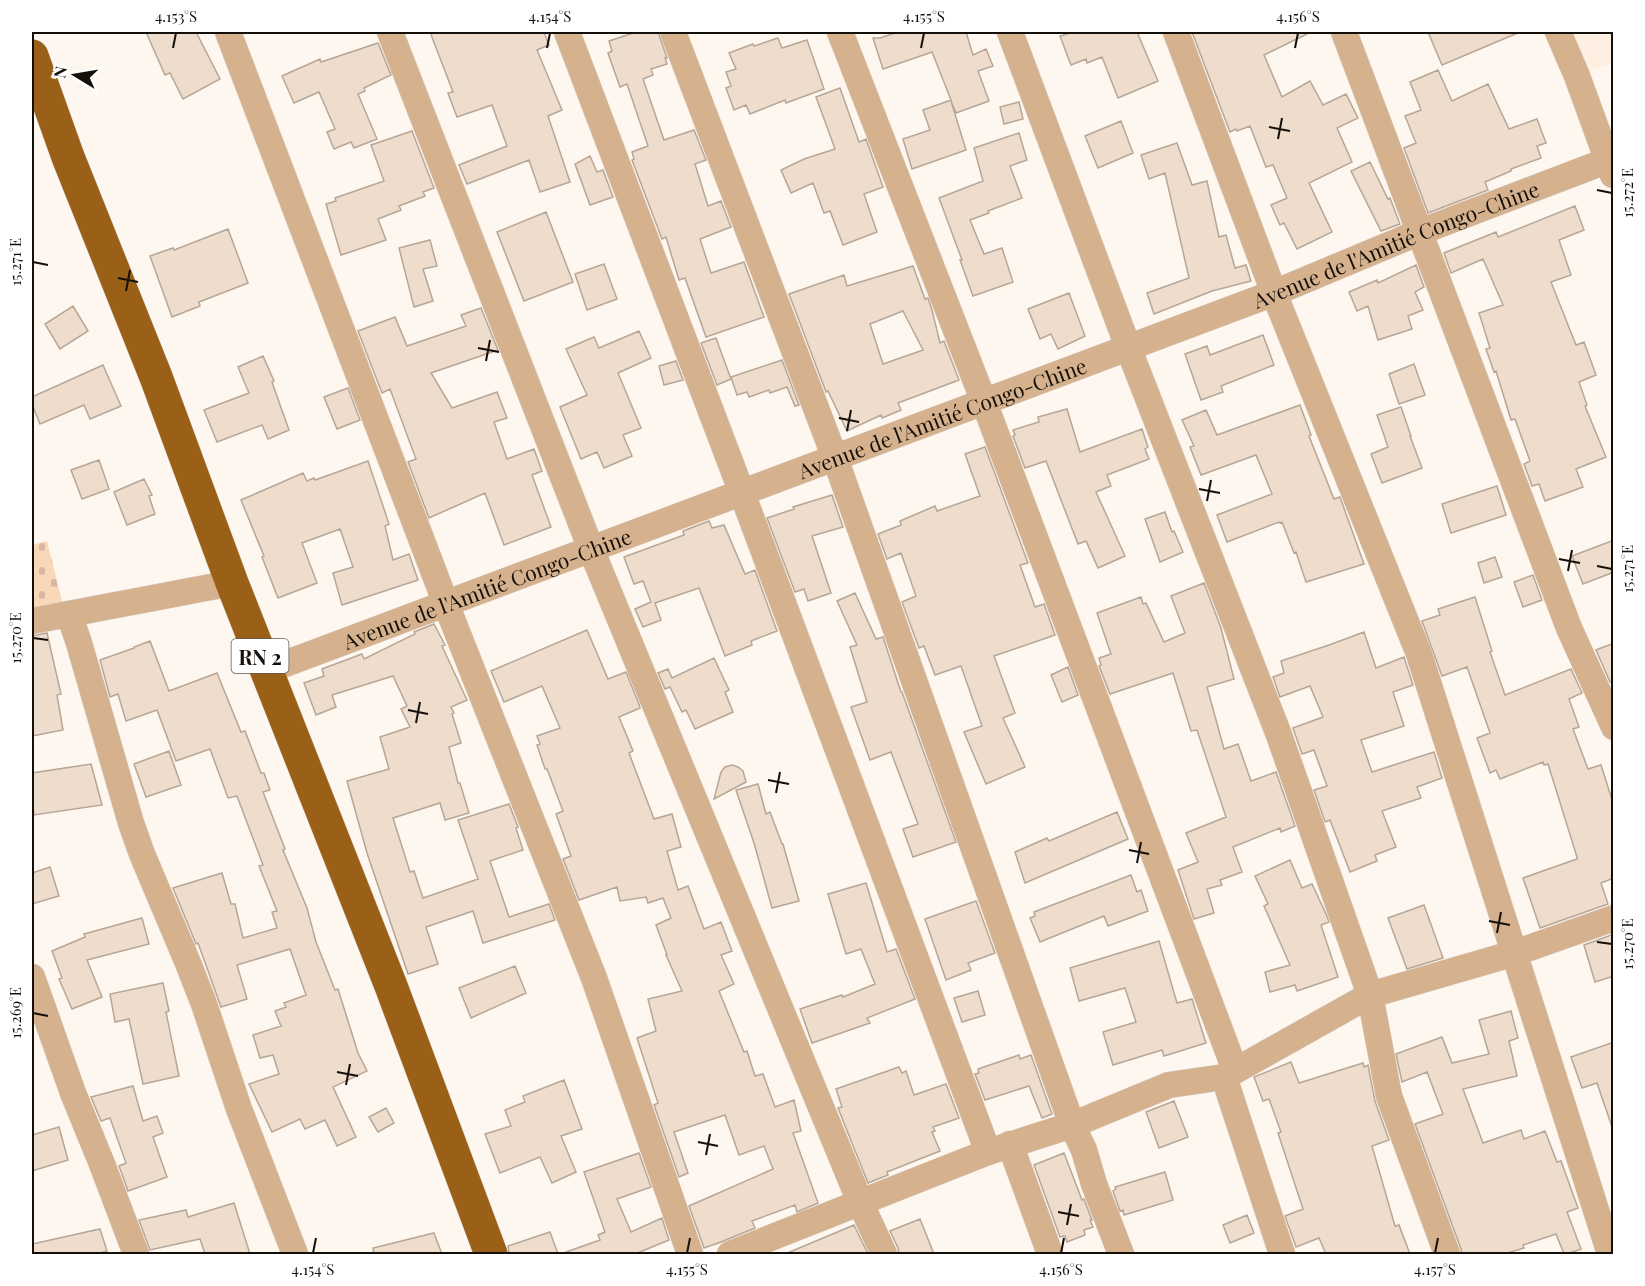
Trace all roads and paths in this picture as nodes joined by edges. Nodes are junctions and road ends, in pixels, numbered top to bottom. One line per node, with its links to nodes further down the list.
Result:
1 (228, 32): 20 (street)
2 (390, 32): 18 (street)
3 (567, 32): 17 (street)
4 (673, 32): 16 (street)
5 (840, 32): 15 (street)
6 (1010, 32): 14 (street)
7 (1176, 32): 13 (street)
8 (1344, 32): 12 (street)
9 (1558, 32): 11 (street)
10 (32, 56): 19 (highway, RN 2)
11 (1612, 164): 12 (street, Avenue de l'Amitié Congo-Chine)
12 (1420, 232): 13 (street, Avenue de l'Amitié Congo-Chine); 24 (street)
13 (1274, 293): 14 (street, Avenue de l'Amitié Congo-Chine); 26 (street)
14 (1128, 347): 15 (street, Avenue de l'Amitié Congo-Chine); 28 (street)
15 (984, 402): 16 (street, Avenue de l'Amitié Congo-Chine); 29 (street)
16 (835, 458): 17 (street, Avenue de l'Amitié Congo-Chine); 30 (street)
17 (742, 493): 18 (street, Avenue de l'Amitié Congo-Chine); 31 (street)
18 (591, 549): 20 (street, Avenue de l'Amitié Congo-Chine); 32 (street)
19 (232, 583): 21 (street); 23 (highway, RN 2)
20 (446, 604): 23 (street, Avenue de l'Amitié Congo-Chine); 36 (street)
21 (69, 614): 22 (street); 34 (street)
22 (32, 621)
23 (266, 671): 35 (highway, RN 2)
24 (1614, 727)
25 (1614, 918): 26 (street)
26 (1515, 953): 28 (street); 43 (street)
27 (32, 976): 33 (street)
28 (1370, 995): 29 (street); 42 (street)
29 (1230, 1074): 30 (street); 41 (street)
30 (1072, 1125): 31 (street); 40 (street)
31 (999, 1148): 32 (street); 39 (street)
32 (860, 1202): 37 (street); 38 (street)
33 (136, 1254)
34 (295, 1254)
35 (491, 1254)
36 (690, 1254)
37 (730, 1254)
38 (884, 1254)
39 (1050, 1254)
40 (1121, 1254)
41 (1282, 1254)
42 (1447, 1254)
43 (1610, 1254)

